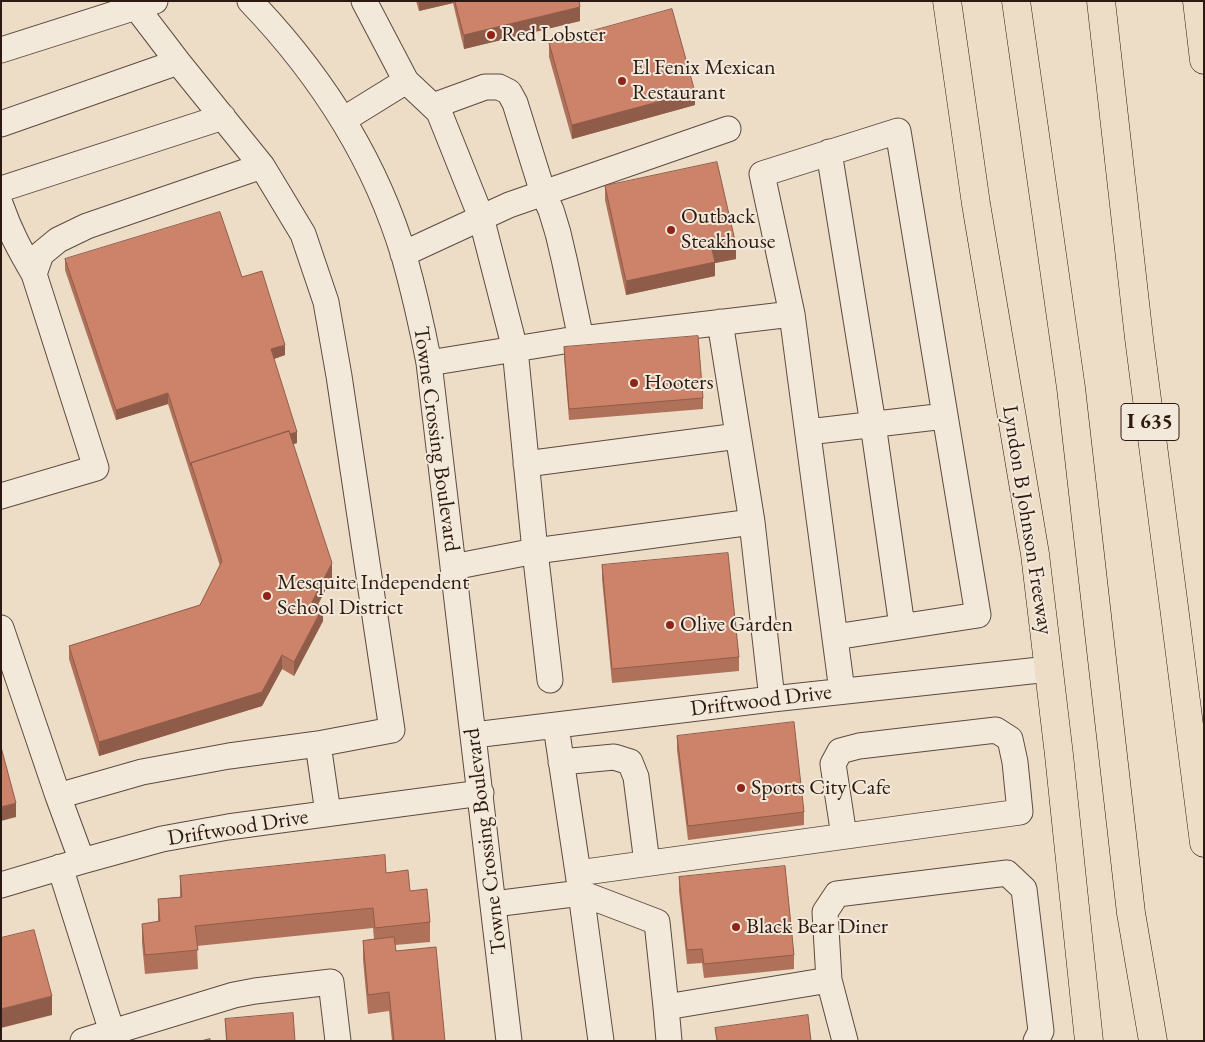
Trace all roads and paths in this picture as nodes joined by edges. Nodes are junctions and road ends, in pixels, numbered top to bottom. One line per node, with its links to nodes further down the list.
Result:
1 (250, 1): 14 (street, Towne Crossing Boulevard)
2 (364, 1): 11 (street)
3 (947, 1): 42 (main road, Lyndon B Johnson Freeway)
4 (1016, 1): 61 (main road)
5 (1100, 1): 54 (main road, I 635)
6 (1197, 1): 9 (main road)
7 (146, 4): 8 (street); 10 (street)
8 (1, 50)
9 (1204, 60)
10 (178, 62): 13 (street); 15 (street)
11 (406, 80): 12 (street); 14 (street)
12 (433, 106): 20 (street); 22 (street)
13 (223, 118): 18 (street); 19 (street)
14 (343, 120): 23 (street, Towne Crossing Boulevard)
15 (1, 124)
16 (728, 129): 20 (street)
17 (829, 152): 25 (street); 30 (street); 31 (street)
18 (262, 166): 24 (street); 48 (street)
19 (1, 189)
20 (543, 193): 22 (street); 27 (street)
21 (1, 206): 24 (street)
22 (481, 218): 23 (street); 28 (street)
23 (403, 254): 29 (street, Towne Crossing Boulevard)
24 (34, 274): 35 (street)
25 (792, 314): 26 (street); 32 (street)
26 (720, 322): 27 (street); 33 (street)
27 (581, 339): 28 (street)
28 (515, 349): 29 (street); 34 (street)
29 (429, 363): 38 (street, Towne Crossing Boulevard)
30 (945, 416): 31 (street); 39 (street)
31 (874, 424): 32 (street); 39 (street)
32 (808, 432): 41 (street)
33 (738, 436): 34 (street); 36 (street)
34 (526, 464): 37 (street)
35 (1, 496)
36 (752, 522): 37 (street); 45 (street)
37 (535, 551): 38 (street); 43 (street)
38 (453, 566): 47 (street, Towne Crossing Boulevard)
39 (902, 626): 41 (street)
40 (1, 628): 51 (street)
41 (834, 637): 44 (street)
42 (1049, 669): 44 (street, Driftwood Drive); 71 (main road, Lyndon B Johnson Freeway)
43 (550, 680)
44 (842, 691): 45 (street, Driftwood Drive)
45 (772, 699): 46 (street, Driftwood Drive)
46 (556, 726): 47 (street, Driftwood Drive); 49 (street)
47 (474, 735): 50 (street, Towne Crossing Boulevard)
48 (318, 744): 51 (street); 52 (street)
49 (561, 762): 55 (street); 57 (street)
50 (481, 793): 52 (street, Driftwood Drive); 59 (street, Towne Crossing Boulevard)
51 (58, 796): 56 (street)
52 (328, 814): 56 (street, Driftwood Drive)
53 (844, 836): 53 (street); 55 (street)
54 (1204, 843)
55 (647, 863): 57 (street)
56 (71, 864): 58 (street, Driftwood Drive); 63 (street)
57 (579, 883): 59 (street); 62 (street); 67 (street)
58 (1, 886)
59 (494, 904): 66 (street, Towne Crossing Boulevard)
60 (829, 980): 62 (street); 69 (street); 70 (street)
61 (1142, 982): 72 (main road); 73 (main road)
62 (666, 1007): 68 (street)
63 (112, 1032): 64 (street); 65 (street)
64 (83, 1041)
65 (338, 1041)
66 (510, 1041)
67 (601, 1041)
68 (669, 1041)
69 (845, 1041)
70 (1036, 1041)
71 (1089, 1041)
72 (1143, 1041)
73 (1153, 1041)

